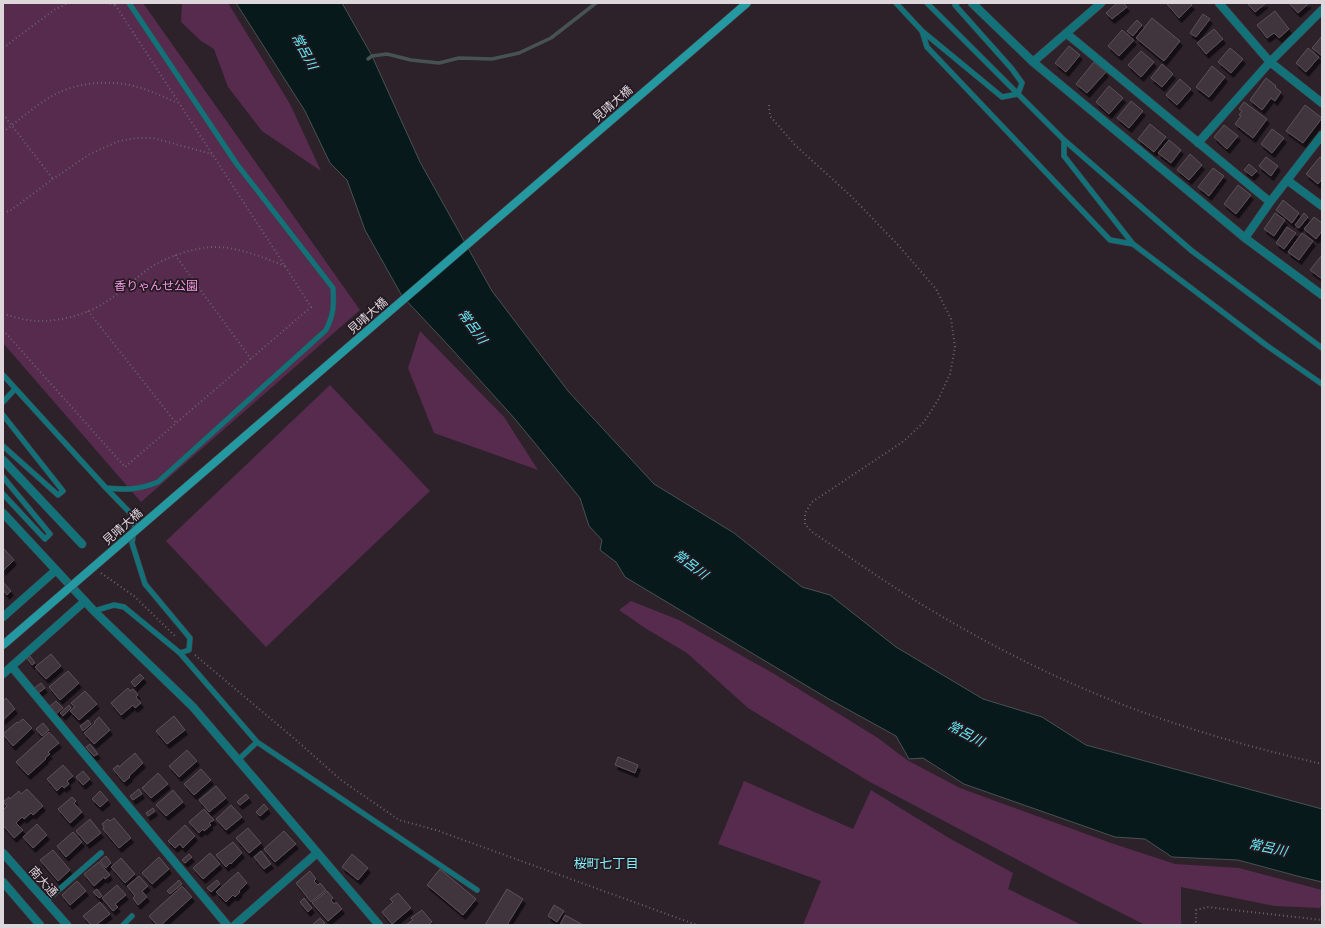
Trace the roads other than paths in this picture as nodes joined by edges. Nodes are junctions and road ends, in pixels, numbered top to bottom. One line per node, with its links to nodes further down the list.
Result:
1 (129, 3): 34 (lane)
2 (747, 3): 42 (main road, 見晴大橋, bridge)
3 (896, 3): 10 (lane)
4 (927, 3): 14 (lane)
5 (957, 3): 14 (lane)
6 (972, 3): 12 (street)
7 (1100, 3): 11 (street)
8 (1218, 3): 13 (street)
9 (1322, 10): 13 (street)
10 (922, 31): 14 (lane); 23 (lane)
11 (1066, 33): 12 (street); 18 (street)
12 (1033, 62): 22 (street)
13 (1270, 62): 15 (street); 18 (street)
14 (1018, 94): 17 (lane)
15 (1322, 103)
16 (1322, 135): 19 (street)
17 (1064, 140): 23 (lane); 25 (lane)
18 (1198, 143): 20 (street)
19 (1287, 180): 20 (street); 21 (street)
20 (1270, 202): 22 (street)
21 (1322, 206)
22 (1245, 238): 24 (street)
23 (1133, 244): 27 (lane)
24 (1322, 295)
25 (1322, 348)
26 (3, 375): 28 (lane)
27 (1322, 384)
28 (15, 389): 29 (lane); 34 (lane)
29 (3, 402)
30 (3, 415): 31 (lane)
31 (3, 446)
32 (3, 460): 37 (street)
33 (3, 477): 35 (lane)
34 (106, 488): 43 (lane)
35 (3, 494)
36 (3, 513): 38 (street)
37 (82, 544)
38 (56, 570): 39 (street); 41 (street)
39 (85, 602): 40 (street); 44 (street)
40 (94, 611): 43 (lane); 47 (street)
41 (3, 617)
42 (3, 645)
43 (180, 653): 46 (lane)
44 (12, 666): 45 (street); 58 (street)
45 (3, 674)
46 (257, 742): 47 (lane); 52 (lane)
47 (237, 761): 50 (street)
48 (3, 853): 53 (street, 南大通)
49 (101, 853): 53 (lane)
50 (317, 853): 59 (street); 60 (street)
51 (3, 882): 55 (street)
52 (477, 890)
53 (46, 900): 56 (street, 南大通)
54 (132, 916): 57 (lane)
55 (40, 925)
56 (67, 925)
57 (123, 925)
58 (227, 925)
59 (235, 925)
60 (379, 925)

